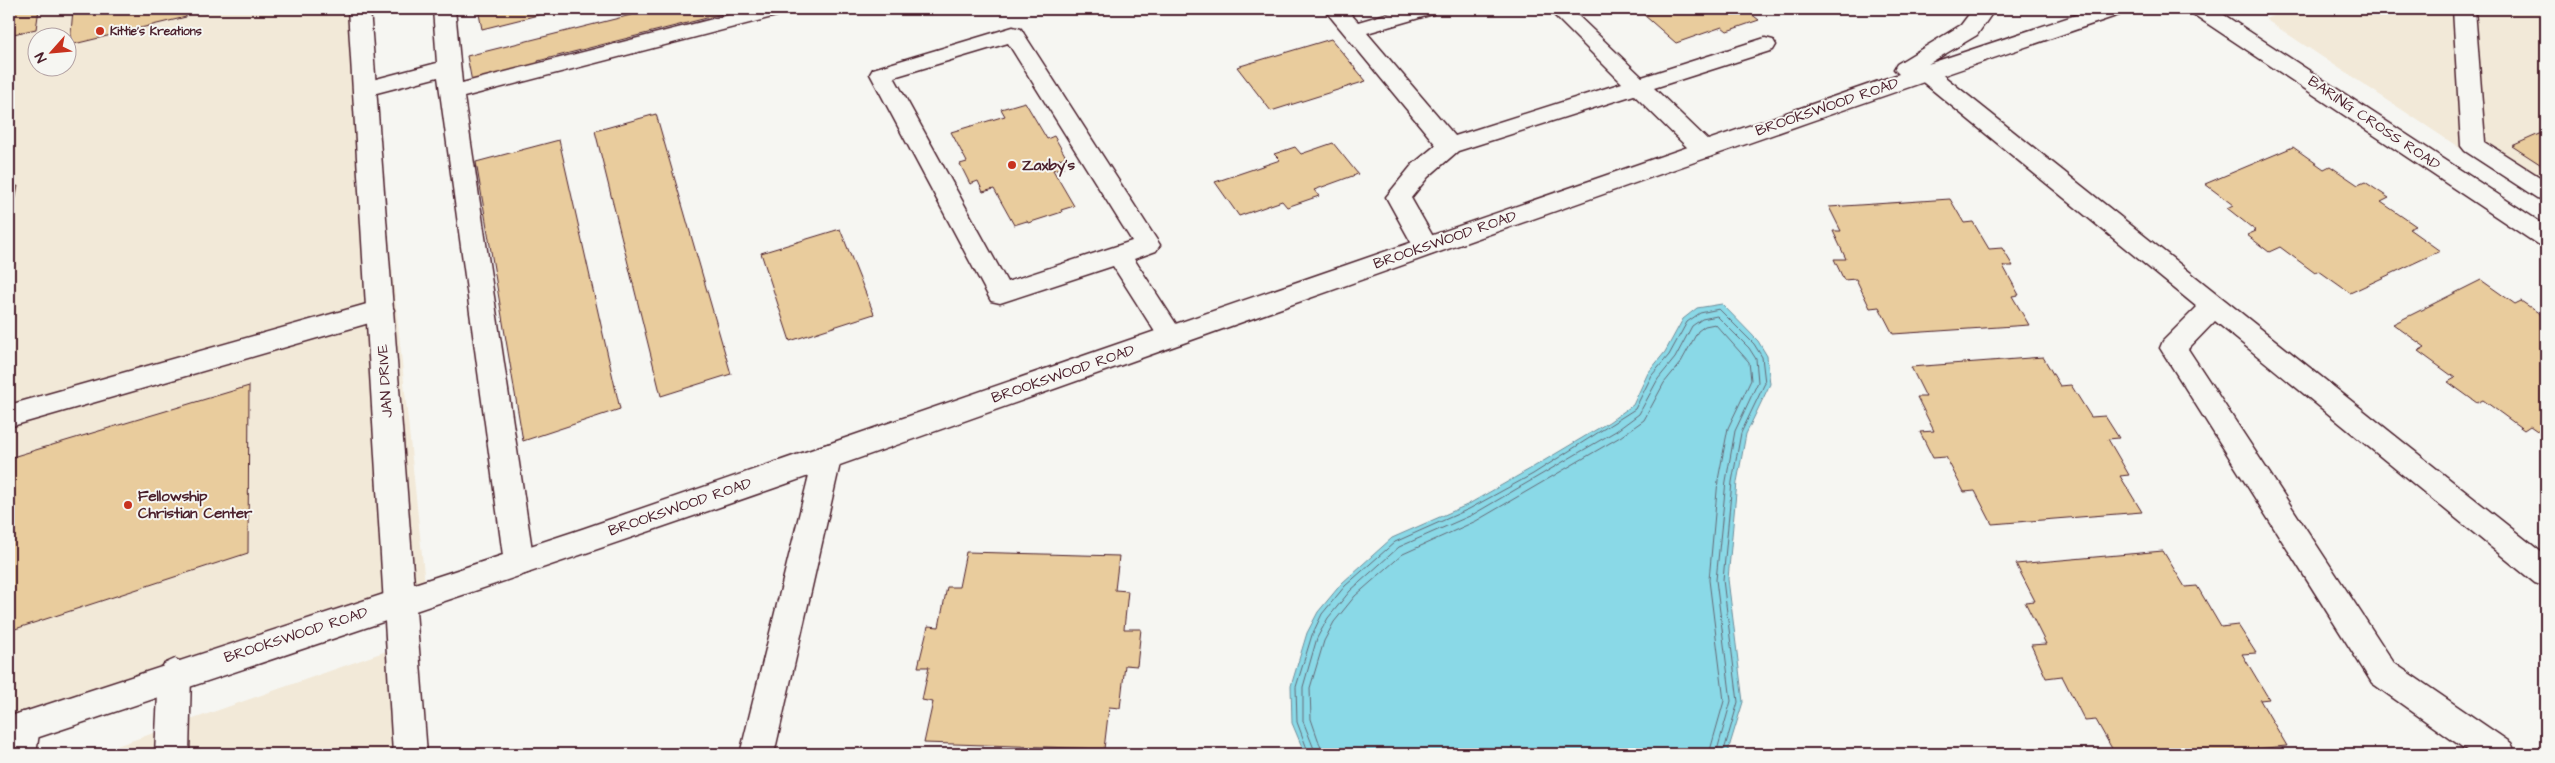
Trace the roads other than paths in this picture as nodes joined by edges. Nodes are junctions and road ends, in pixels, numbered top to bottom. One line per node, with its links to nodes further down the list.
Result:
1 (359, 9): 16 (street, JAN DRIVE)
2 (444, 9): 13 (street)
3 (776, 9): 17 (street)
4 (1335, 9): 11 (street)
5 (1424, 9): 11 (street)
6 (1559, 9): 15 (street)
7 (1984, 9): 18 (street)
8 (2114, 9): 14 (street, BROOKSWOOD ROAD)
9 (2202, 9): 22 (street, BARING CROSS ROAD)
10 (2464, 9): 21 (street)
11 (1353, 30): 19 (street)
12 (1765, 45): 15 (street)
13 (448, 67): 16 (street); 17 (street)
14 (1927, 74): 18 (street, BROOKSWOOD ROAD); 25 (street)
15 (1637, 86): 19 (street); 20 (street)
16 (365, 89): 26 (street, JAN DRIVE)
17 (452, 93): 30 (street)
18 (1856, 98): 20 (street, BROOKSWOOD ROAD)
19 (1450, 146): 23 (street)
20 (1704, 150): 23 (street, BROOKSWOOD ROAD)
21 (2546, 192)
22 (2546, 238)
23 (1426, 247): 27 (street, BROOKSWOOD ROAD)
24 (1119, 255): 24 (street); 27 (street)
25 (2214, 306): 31 (street); 38 (street)
26 (381, 310): 28 (street); 32 (street, JAN DRIVE)
27 (1171, 336): 29 (street, BROOKSWOOD ROAD)
28 (9, 416)
29 (828, 456): 30 (street, BROOKSWOOD ROAD); 37 (street)
30 (519, 563): 32 (street, BROOKSWOOD ROAD)
31 (2546, 574)
32 (400, 602): 33 (street, BROOKSWOOD ROAD); 36 (street, JAN DRIVE)
33 (175, 674): 34 (street, BROOKSWOOD ROAD); 35 (street)
34 (17, 738)
35 (172, 754)
36 (410, 754)
37 (757, 754)
38 (2499, 754)

